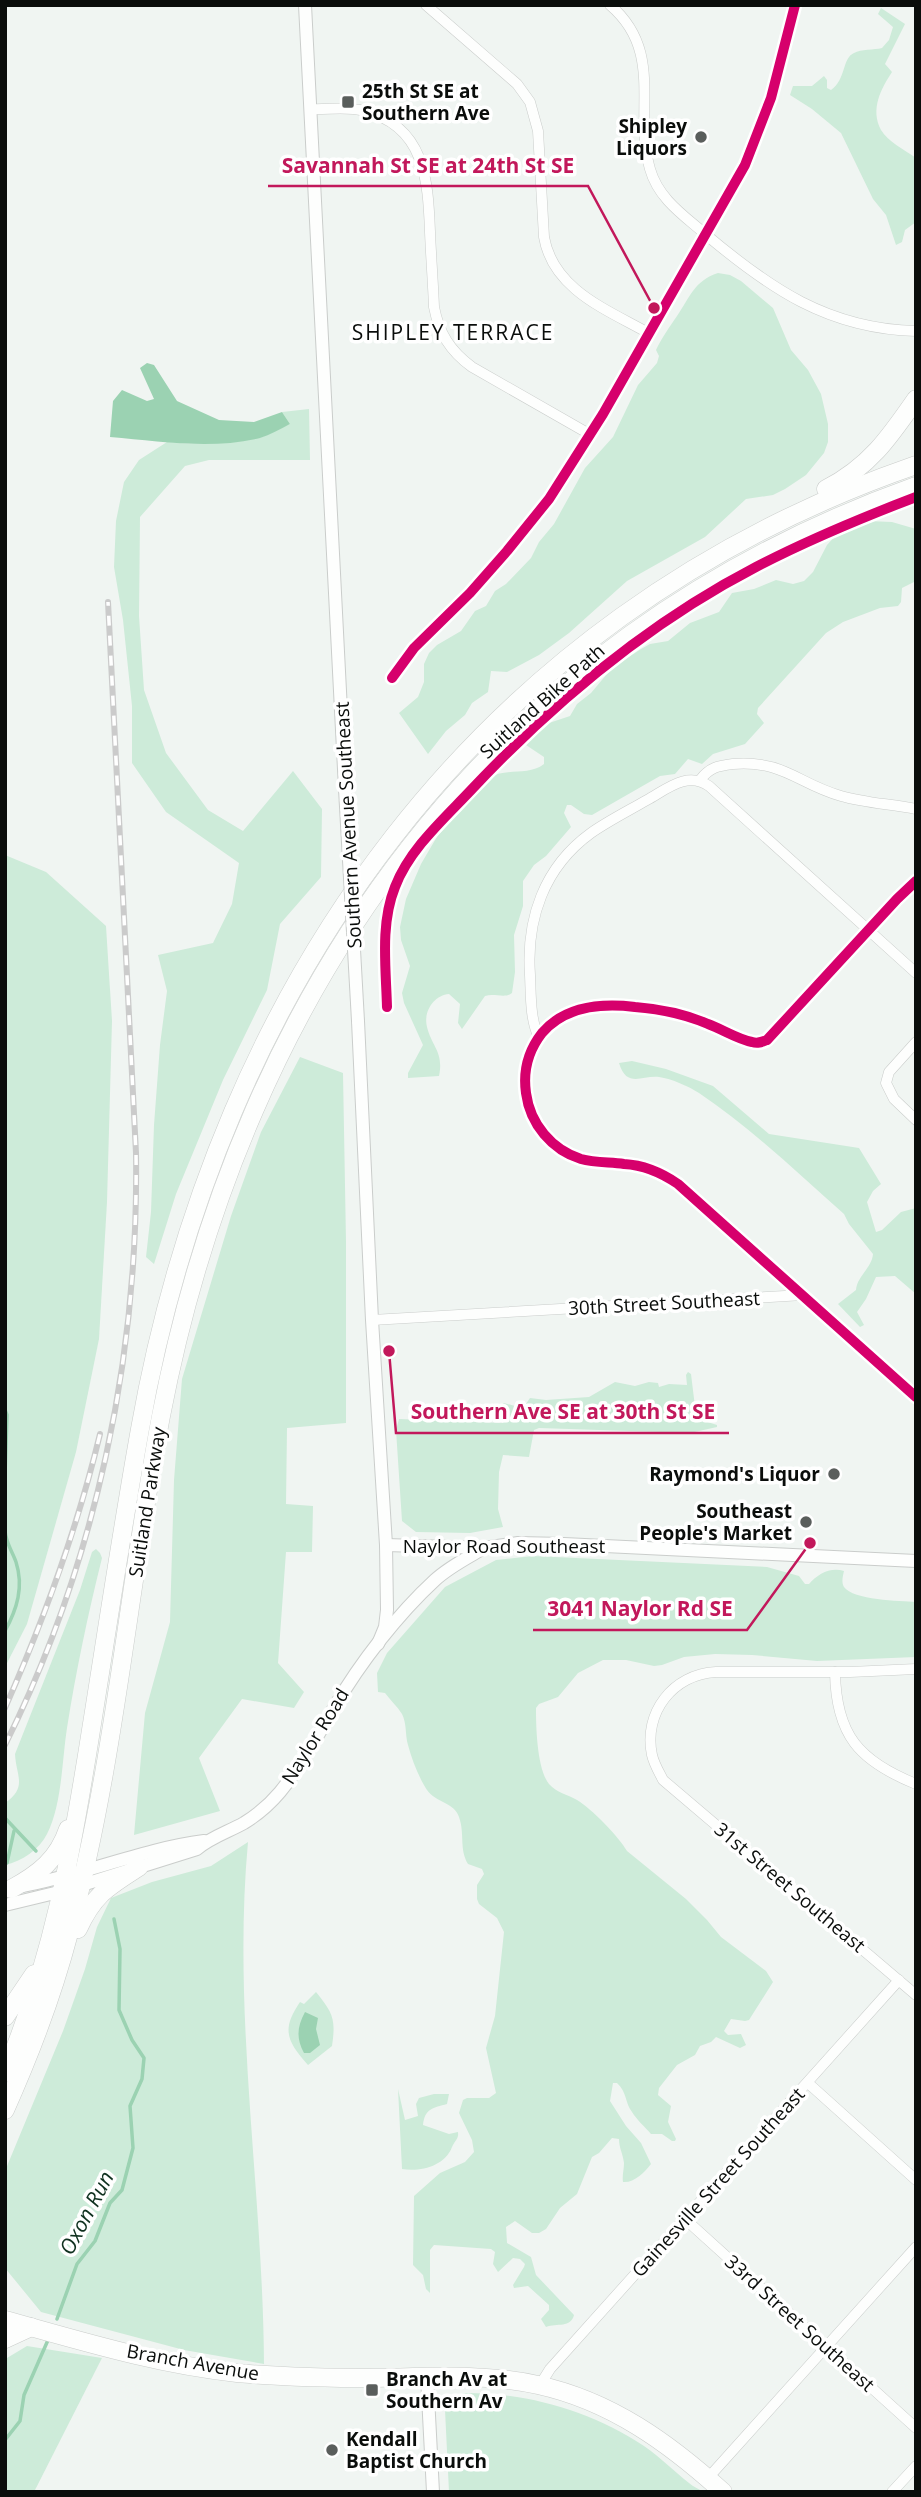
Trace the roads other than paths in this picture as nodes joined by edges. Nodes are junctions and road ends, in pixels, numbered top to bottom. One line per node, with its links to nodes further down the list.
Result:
1 (306, 5): 5 (main road, Southern Avenue Southeast)
2 (426, 5): 8 (street)
3 (610, 5): 6 (street)
4 (795, 5): 6 (street)
5 (310, 109): 10 (street); 24 (main road, Southern Avenue Southeast, bridge)
6 (706, 234): 7 (street); 8 (street)
7 (916, 331)
8 (650, 334): 10 (street)
9 (916, 399): 13 (highway)
10 (591, 435): 14 (street)
11 (916, 465): 13 (highway)
12 (916, 486): 36 (highway, Suitland Parkway)
13 (679, 577): 33 (highway, Suitland Parkway)
14 (392, 678)
15 (695, 779): 16 (street); 18 (street); 20 (street)
16 (916, 809)
17 (916, 881): 18 (street)
18 (868, 931): 19 (street); 20 (street)
19 (916, 973)
20 (539, 1038): 23 (street)
21 (916, 1042): 22 (street)
22 (916, 1120)
23 (803, 1295): 24 (street, 30th Street Southeast); 25 (street)
24 (372, 1320): 26 (main road, Southern Avenue Southeast)
25 (916, 1397)
26 (386, 1545): 27 (main road, Naylor Road Southeast); 29 (main road, Southern Avenue Southeast)
27 (484, 1548): 28 (main road, Naylor Road Southeast); 29 (main road, Naylor Road)
28 (916, 1560)
29 (379, 1644): 34 (main road, Naylor Road)
30 (916, 1669): 31 (street)
31 (835, 1672): 32 (street); 40 (street, 31st Street Southeast)
32 (916, 1784)
33 (81, 1792): 36 (highway, Suitland Parkway); 37 (highway)
34 (208, 1840): 35 (main road, Naylor Road); 36 (main road, Naylor Road)
35 (139, 1867): 36 (main road, Naylor Road); 39 (highway)
36 (74, 1881): 37 (main road, Naylor Road); 38 (highway, Suitland Parkway); 39 (highway, Suitland Parkway)
37 (7, 1894)
38 (48, 1950): 42 (highway); 43 (highway, Suitland Parkway)
39 (58, 1970): 45 (highway, Suitland Parkway)
40 (899, 1980): 41 (street, 31st Street Southeast); 44 (street, Gainesville Street Southeast)
41 (916, 1995)
42 (5, 2017)
43 (5, 2073)
44 (808, 2083): 46 (street); 47 (street, Gainesville Street Southeast)
45 (5, 2110)
46 (916, 2180)
47 (685, 2219): 52 (street, 33rd Street Southeast); 54 (street, Gainesville Street Southeast)
48 (916, 2247): 52 (street)
49 (5, 2320): 50 (highway, Branch Avenue)
50 (31, 2327): 51 (highway); 53 (highway, Branch Avenue)
51 (5, 2339)
52 (826, 2346): 55 (street, 33rd Street Southeast); 57 (street)
53 (427, 2377): 54 (highway, Branch Avenue); 58 (main road)
54 (540, 2385): 57 (highway, Branch Avenue)
55 (916, 2428)
56 (916, 2466): 60 (street)
57 (708, 2478): 59 (highway, Branch Avenue)
58 (433, 2492)
59 (723, 2492)
60 (892, 2492)

